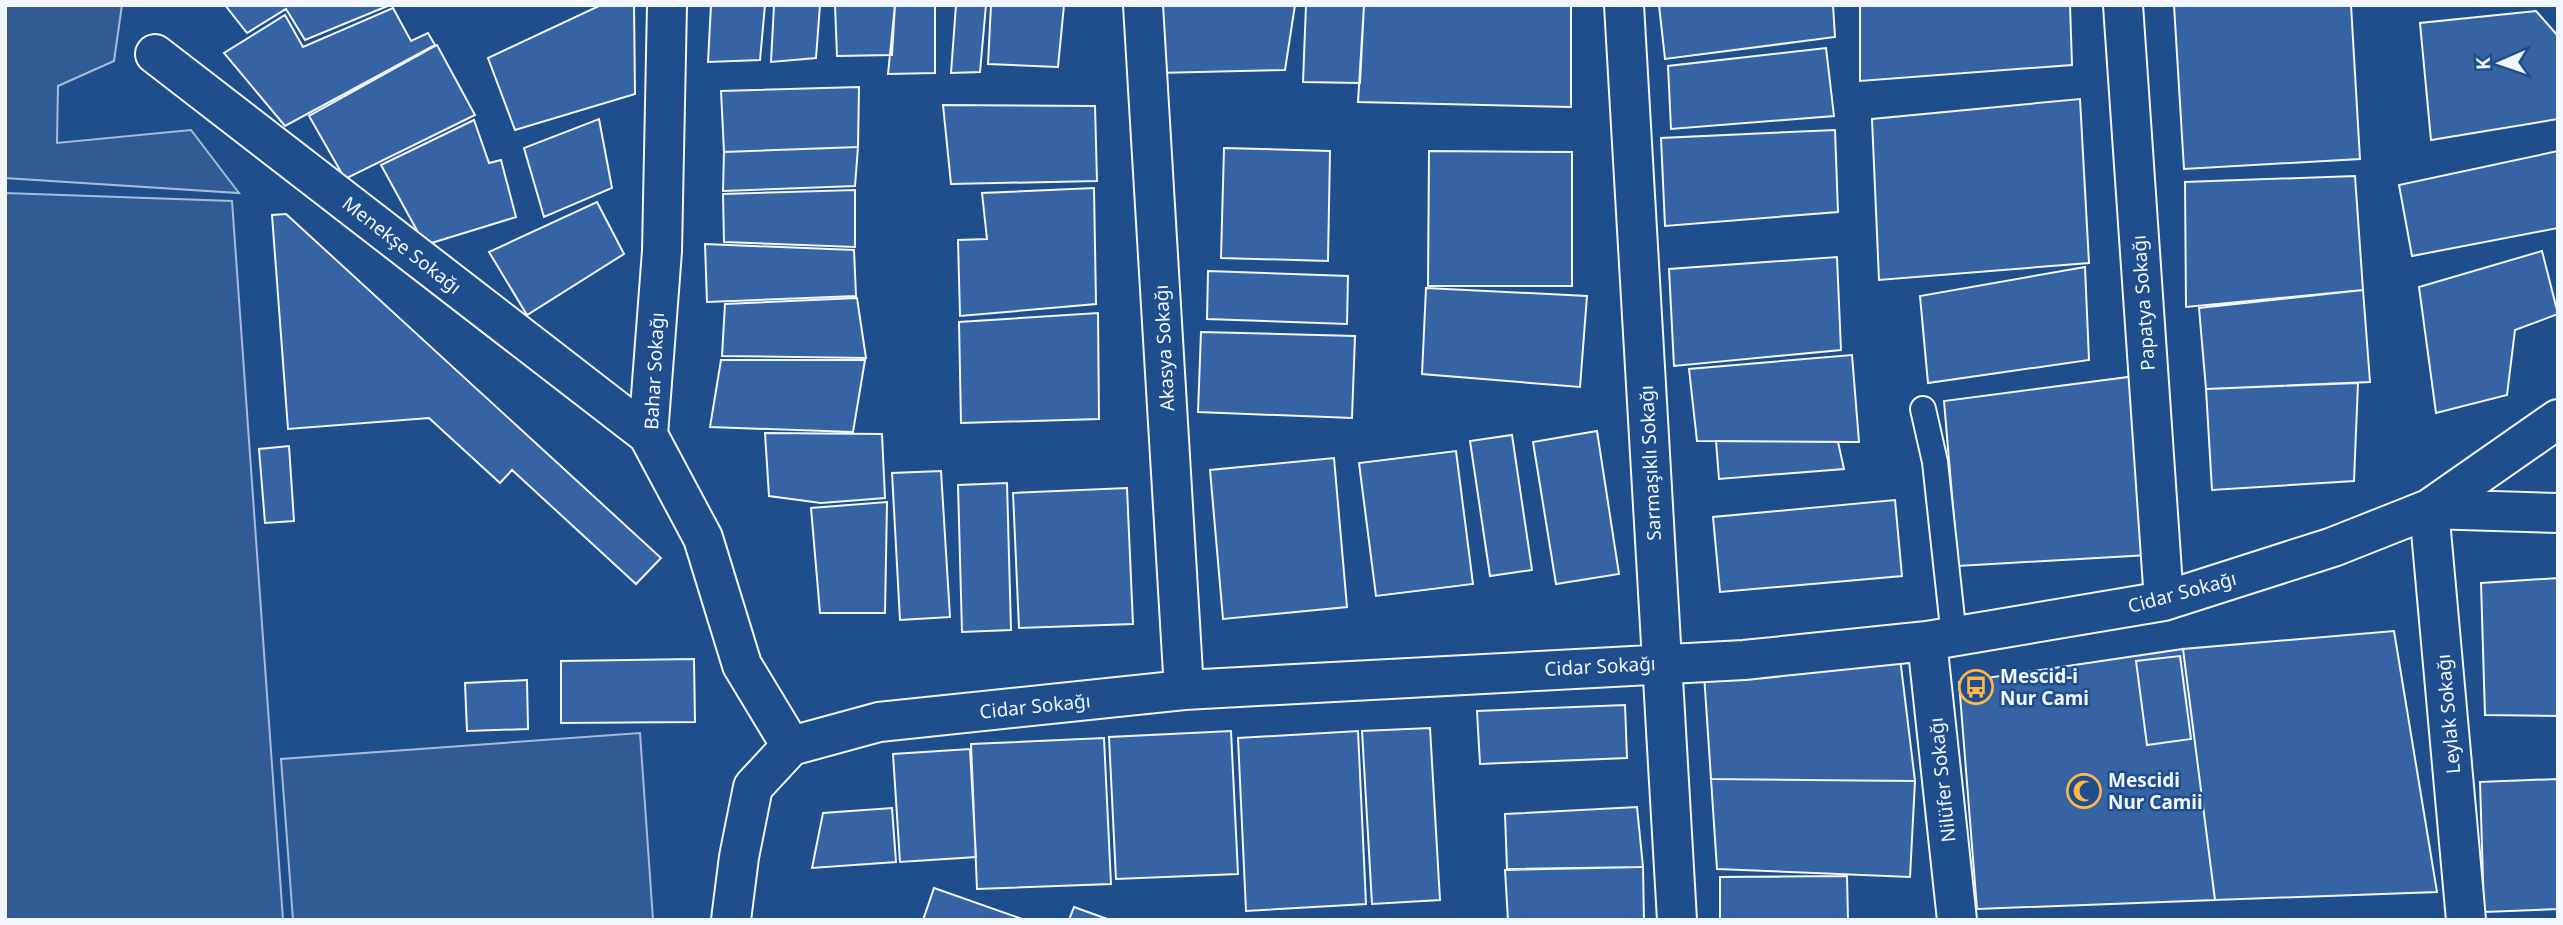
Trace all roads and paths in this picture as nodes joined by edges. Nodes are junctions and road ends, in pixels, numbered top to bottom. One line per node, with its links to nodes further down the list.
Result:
1 (667, 5): 8 (street, Bahar Sokağı)
2 (1143, 5): 14 (street, Akasya Sokağı)
3 (1624, 5): 13 (street, Sarmaşıklı Sokağı)
4 (2123, 5): 11 (street, Papatya Sokağı)
5 (155, 54): 8 (street, Menekşe Sokağı)
6 (1923, 409): 12 (lane)
7 (2558, 419): 9 (street, Cidar Sokağı)
8 (648, 435): 15 (street, Bahar Sokağı)
9 (2429, 509): 10 (street); 11 (street, Cidar Sokağı); 19 (street, Leylak Sokağı)
10 (2558, 513)
11 (2164, 601): 12 (street, Cidar Sokağı)
12 (1940, 639): 13 (street, Cidar Sokağı); 18 (street, Nilüfer Sokağı)
13 (1662, 663): 14 (street, Cidar Sokağı); 17 (street, Sarmaşıklı Sokağı)
14 (1184, 690): 15 (street, Cidar Sokağı)
15 (791, 746): 16 (street)
16 (731, 920)
17 (1677, 920)
18 (1957, 920)
19 (2466, 920)

